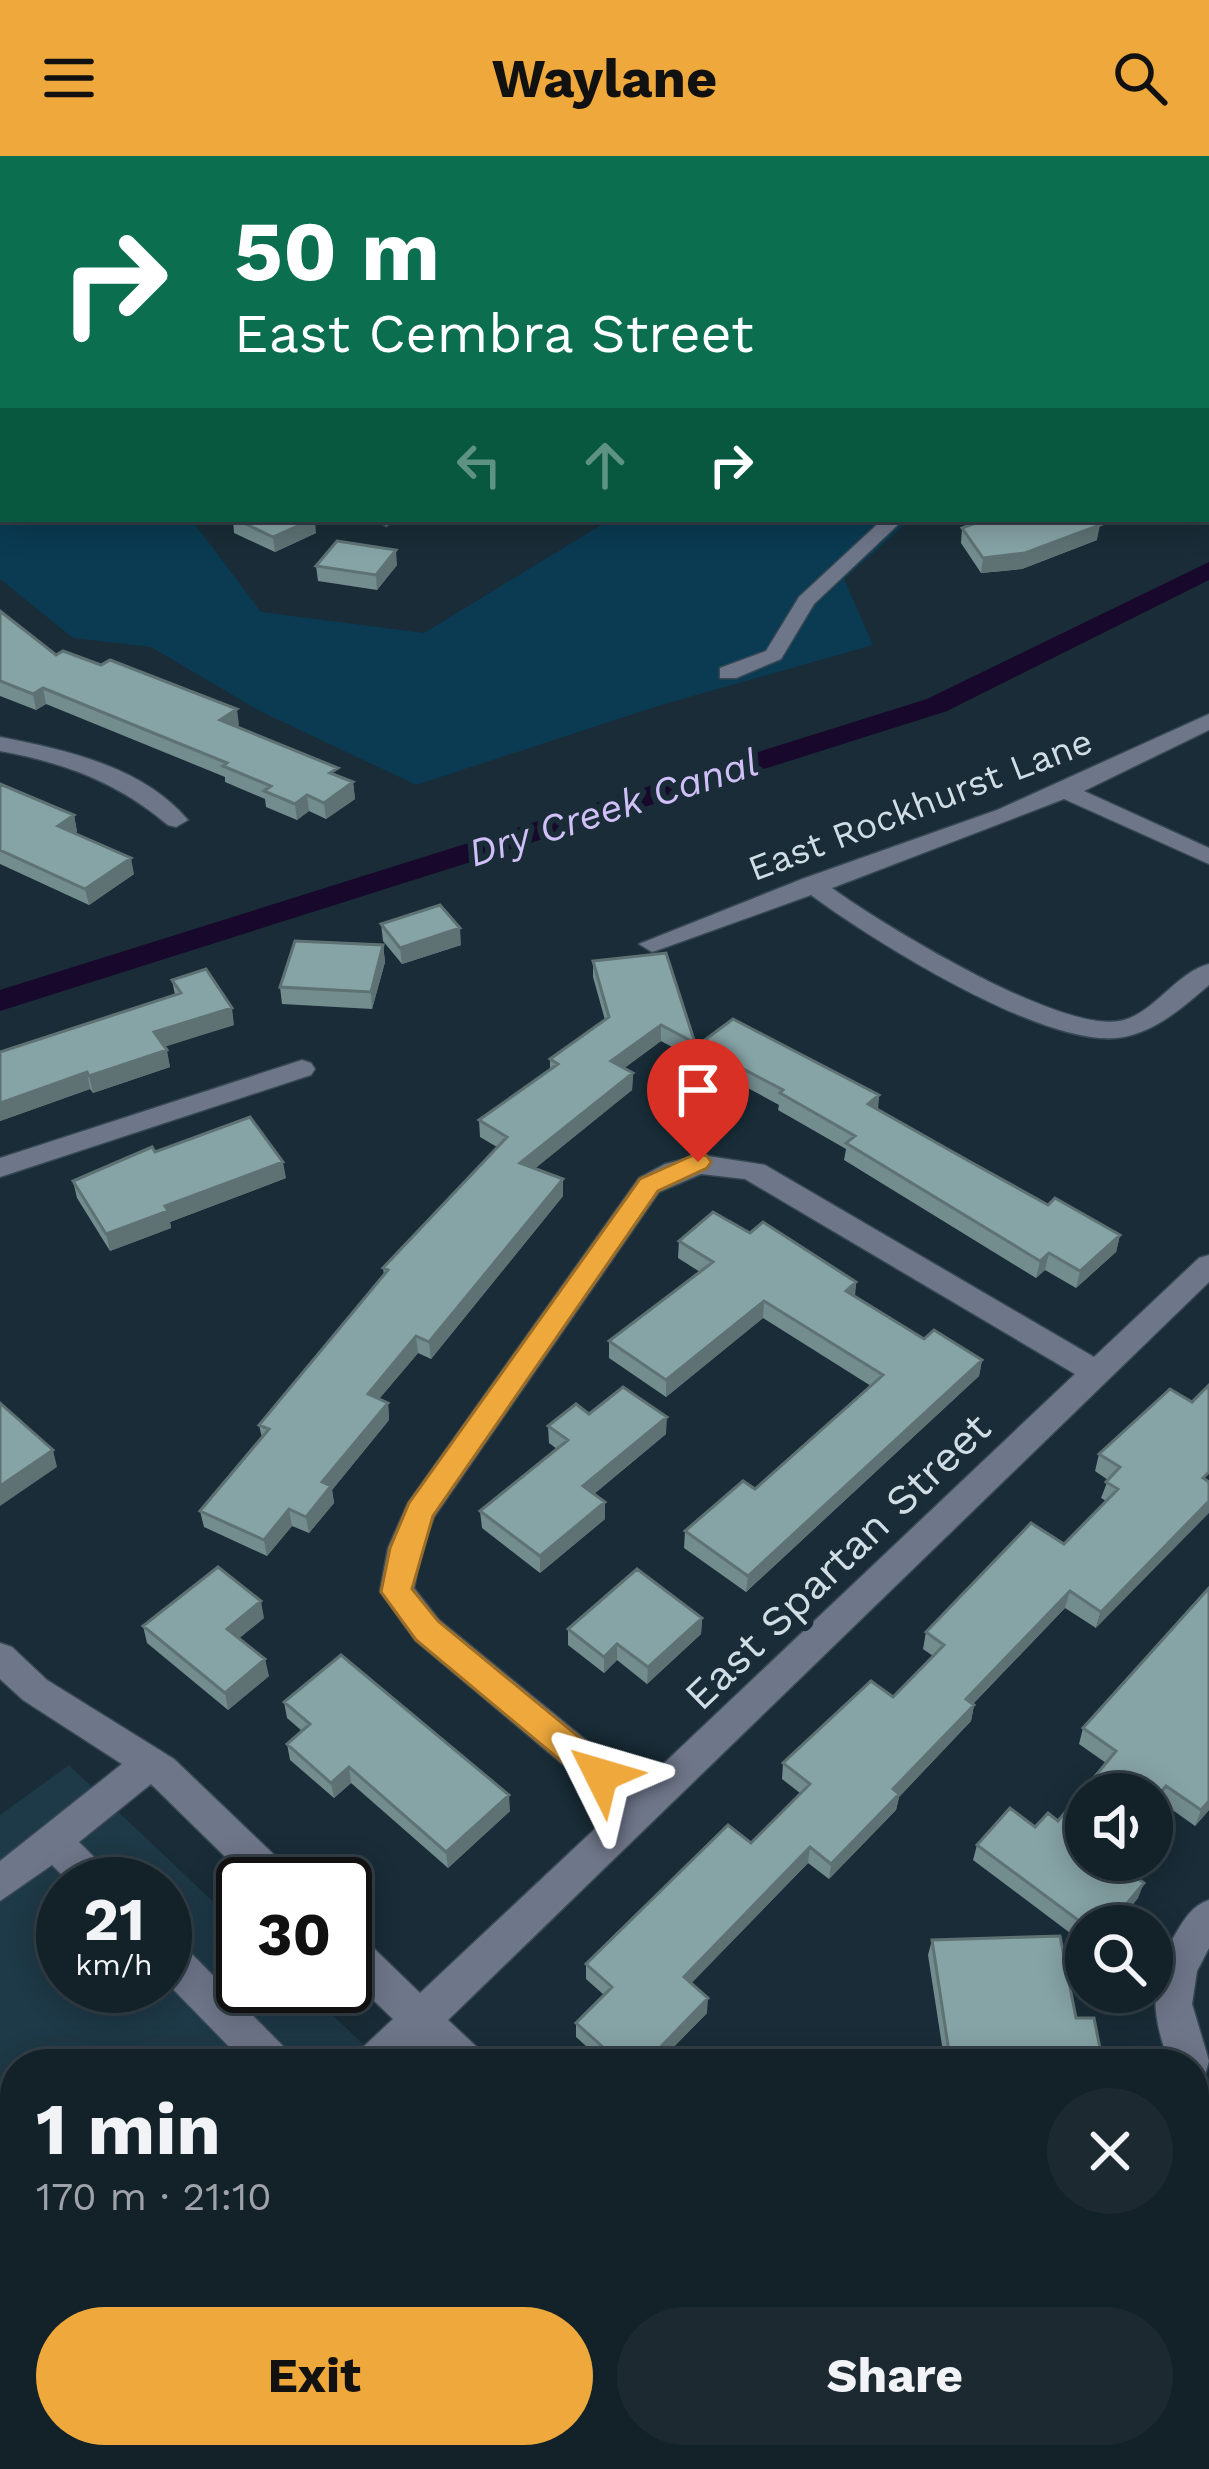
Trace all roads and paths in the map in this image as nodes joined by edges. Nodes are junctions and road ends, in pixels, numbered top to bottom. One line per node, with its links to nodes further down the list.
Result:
1 (891, 522): 2 (street)
2 (728, 673)
3 (1209, 721): 5 (street, East Rockhurst Lane)
4 (0, 744): 6 (street)
5 (1065, 791): 7 (street); 8 (street, East Rockhurst Lane)
6 (176, 820)
7 (1209, 857)
8 (811, 884): 9 (street, East Rockhurst Lane); 10 (street)
9 (652, 944)
10 (1209, 972)
11 (302, 1070): 12 (street)
12 (0, 1168)
13 (1209, 1265): 14 (street, East Spartan Street)
14 (1097, 1372): 17 (street, East Spartan Street); 17 (street)
15 (0, 1658): 16 (street)
16 (149, 1763): 18 (street); 20 (street)
17 (644, 1810): 25 (street, East Spartan Street)
18 (53, 1841): 19 (street); 21 (street)
19 (69, 1857)
20 (250, 1857)
21 (0, 1884)
22 (1209, 1917): 29 (street)
23 (372, 1973): 25 (street)
24 (192, 1982): 26 (street)
25 (422, 2021): 27 (street, East Spartan Street); 28 (street)
26 (258, 2049)
27 (391, 2049)
28 (451, 2049)
29 (1186, 2049)

